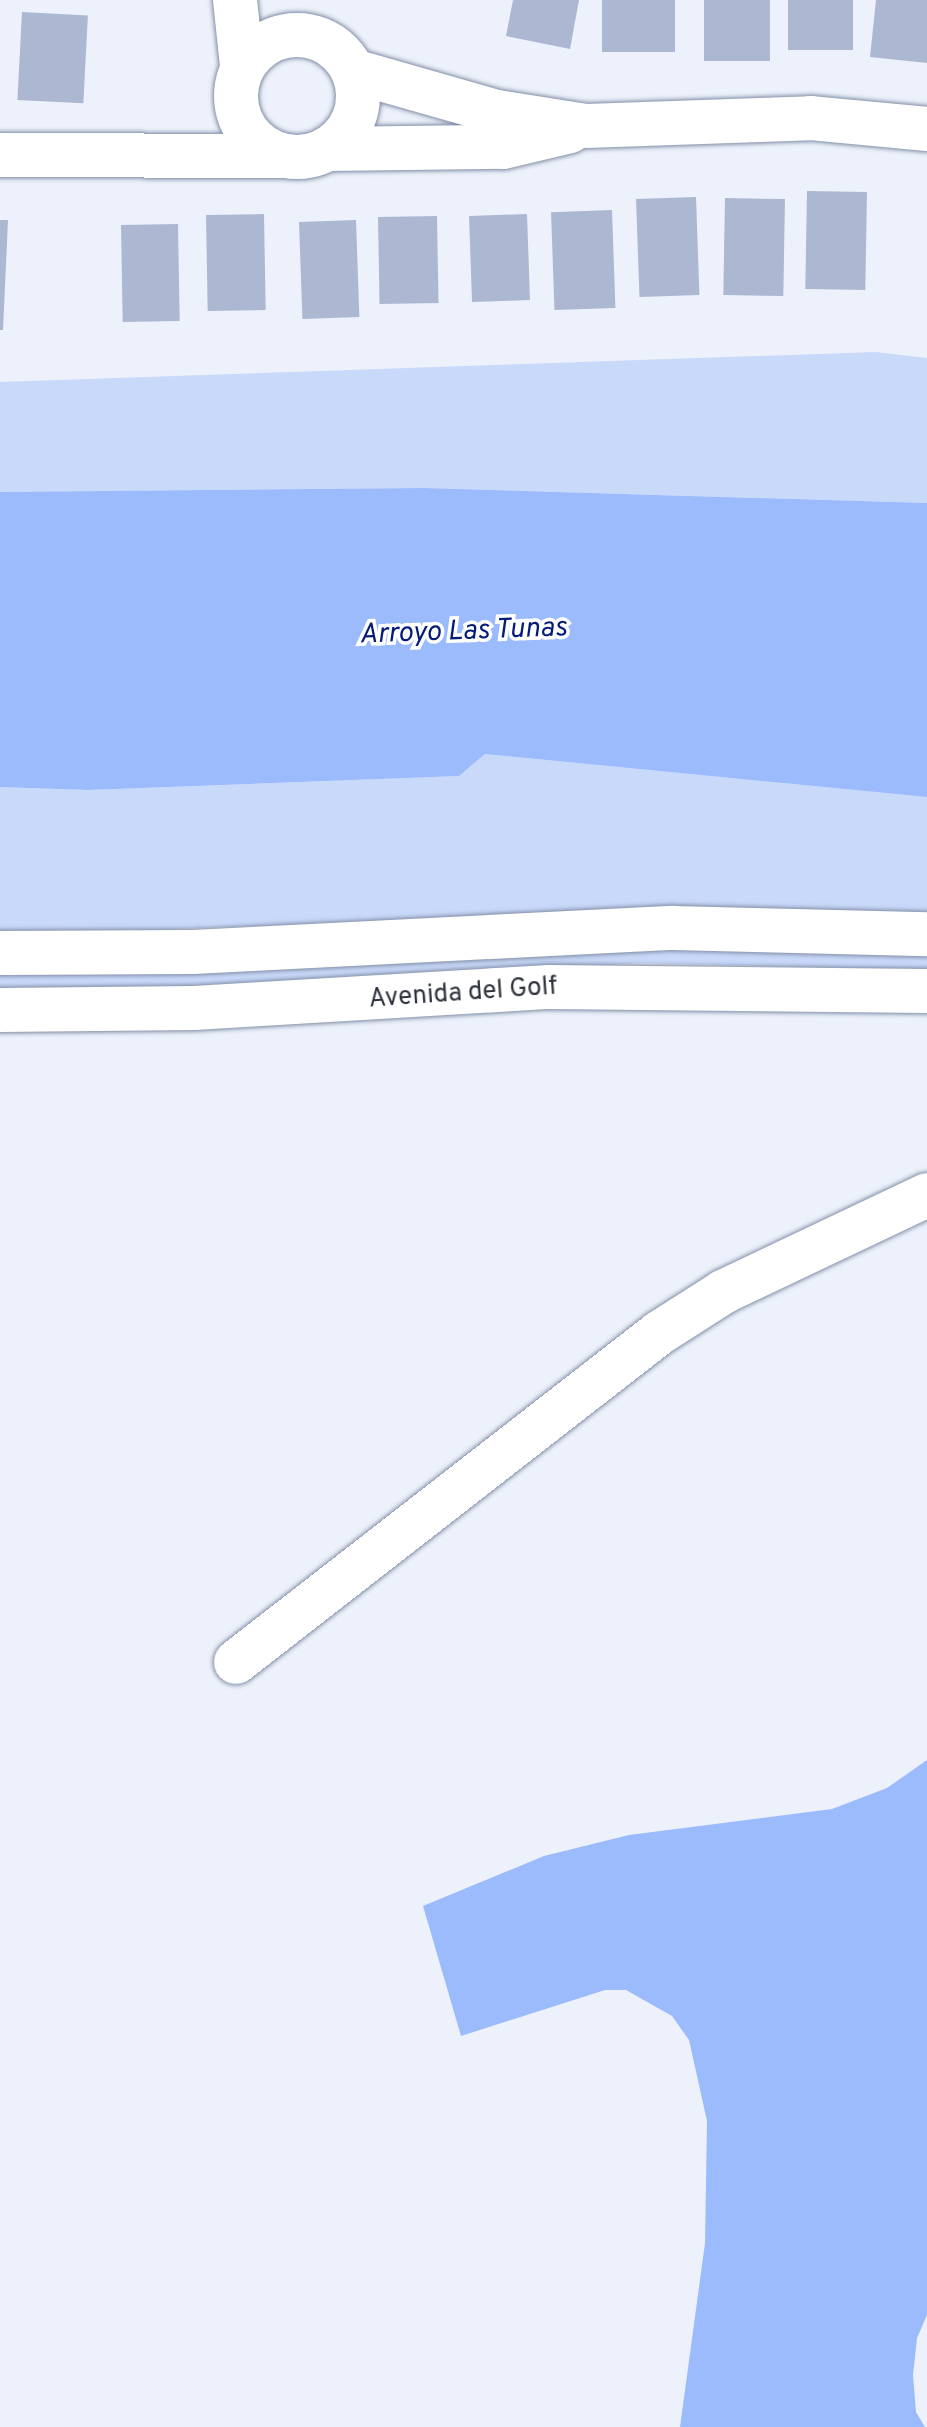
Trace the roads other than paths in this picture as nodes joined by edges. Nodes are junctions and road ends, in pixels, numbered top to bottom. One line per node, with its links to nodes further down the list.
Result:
1 (235, 0): 4 (street)
2 (259, 0): 3 (street)
3 (299, 34): 4 (street); 5 (street)
4 (242, 66): 6 (street)
5 (353, 71): 7 (street); 9 (street)
6 (237, 110): 11 (street); 12 (street)
7 (586, 126): 8 (street); 9 (street)
8 (927, 129)
9 (327, 149): 11 (street)
10 (0, 155): 12 (street)
11 (283, 156): 12 (street)
12 (168, 158)
13 (927, 934): 14 (street)
14 (0, 953)
15 (927, 991): 16 (street, Avenida del Golf)
16 (0, 1010)
17 (927, 1195): 18 (street)
18 (236, 1662)

